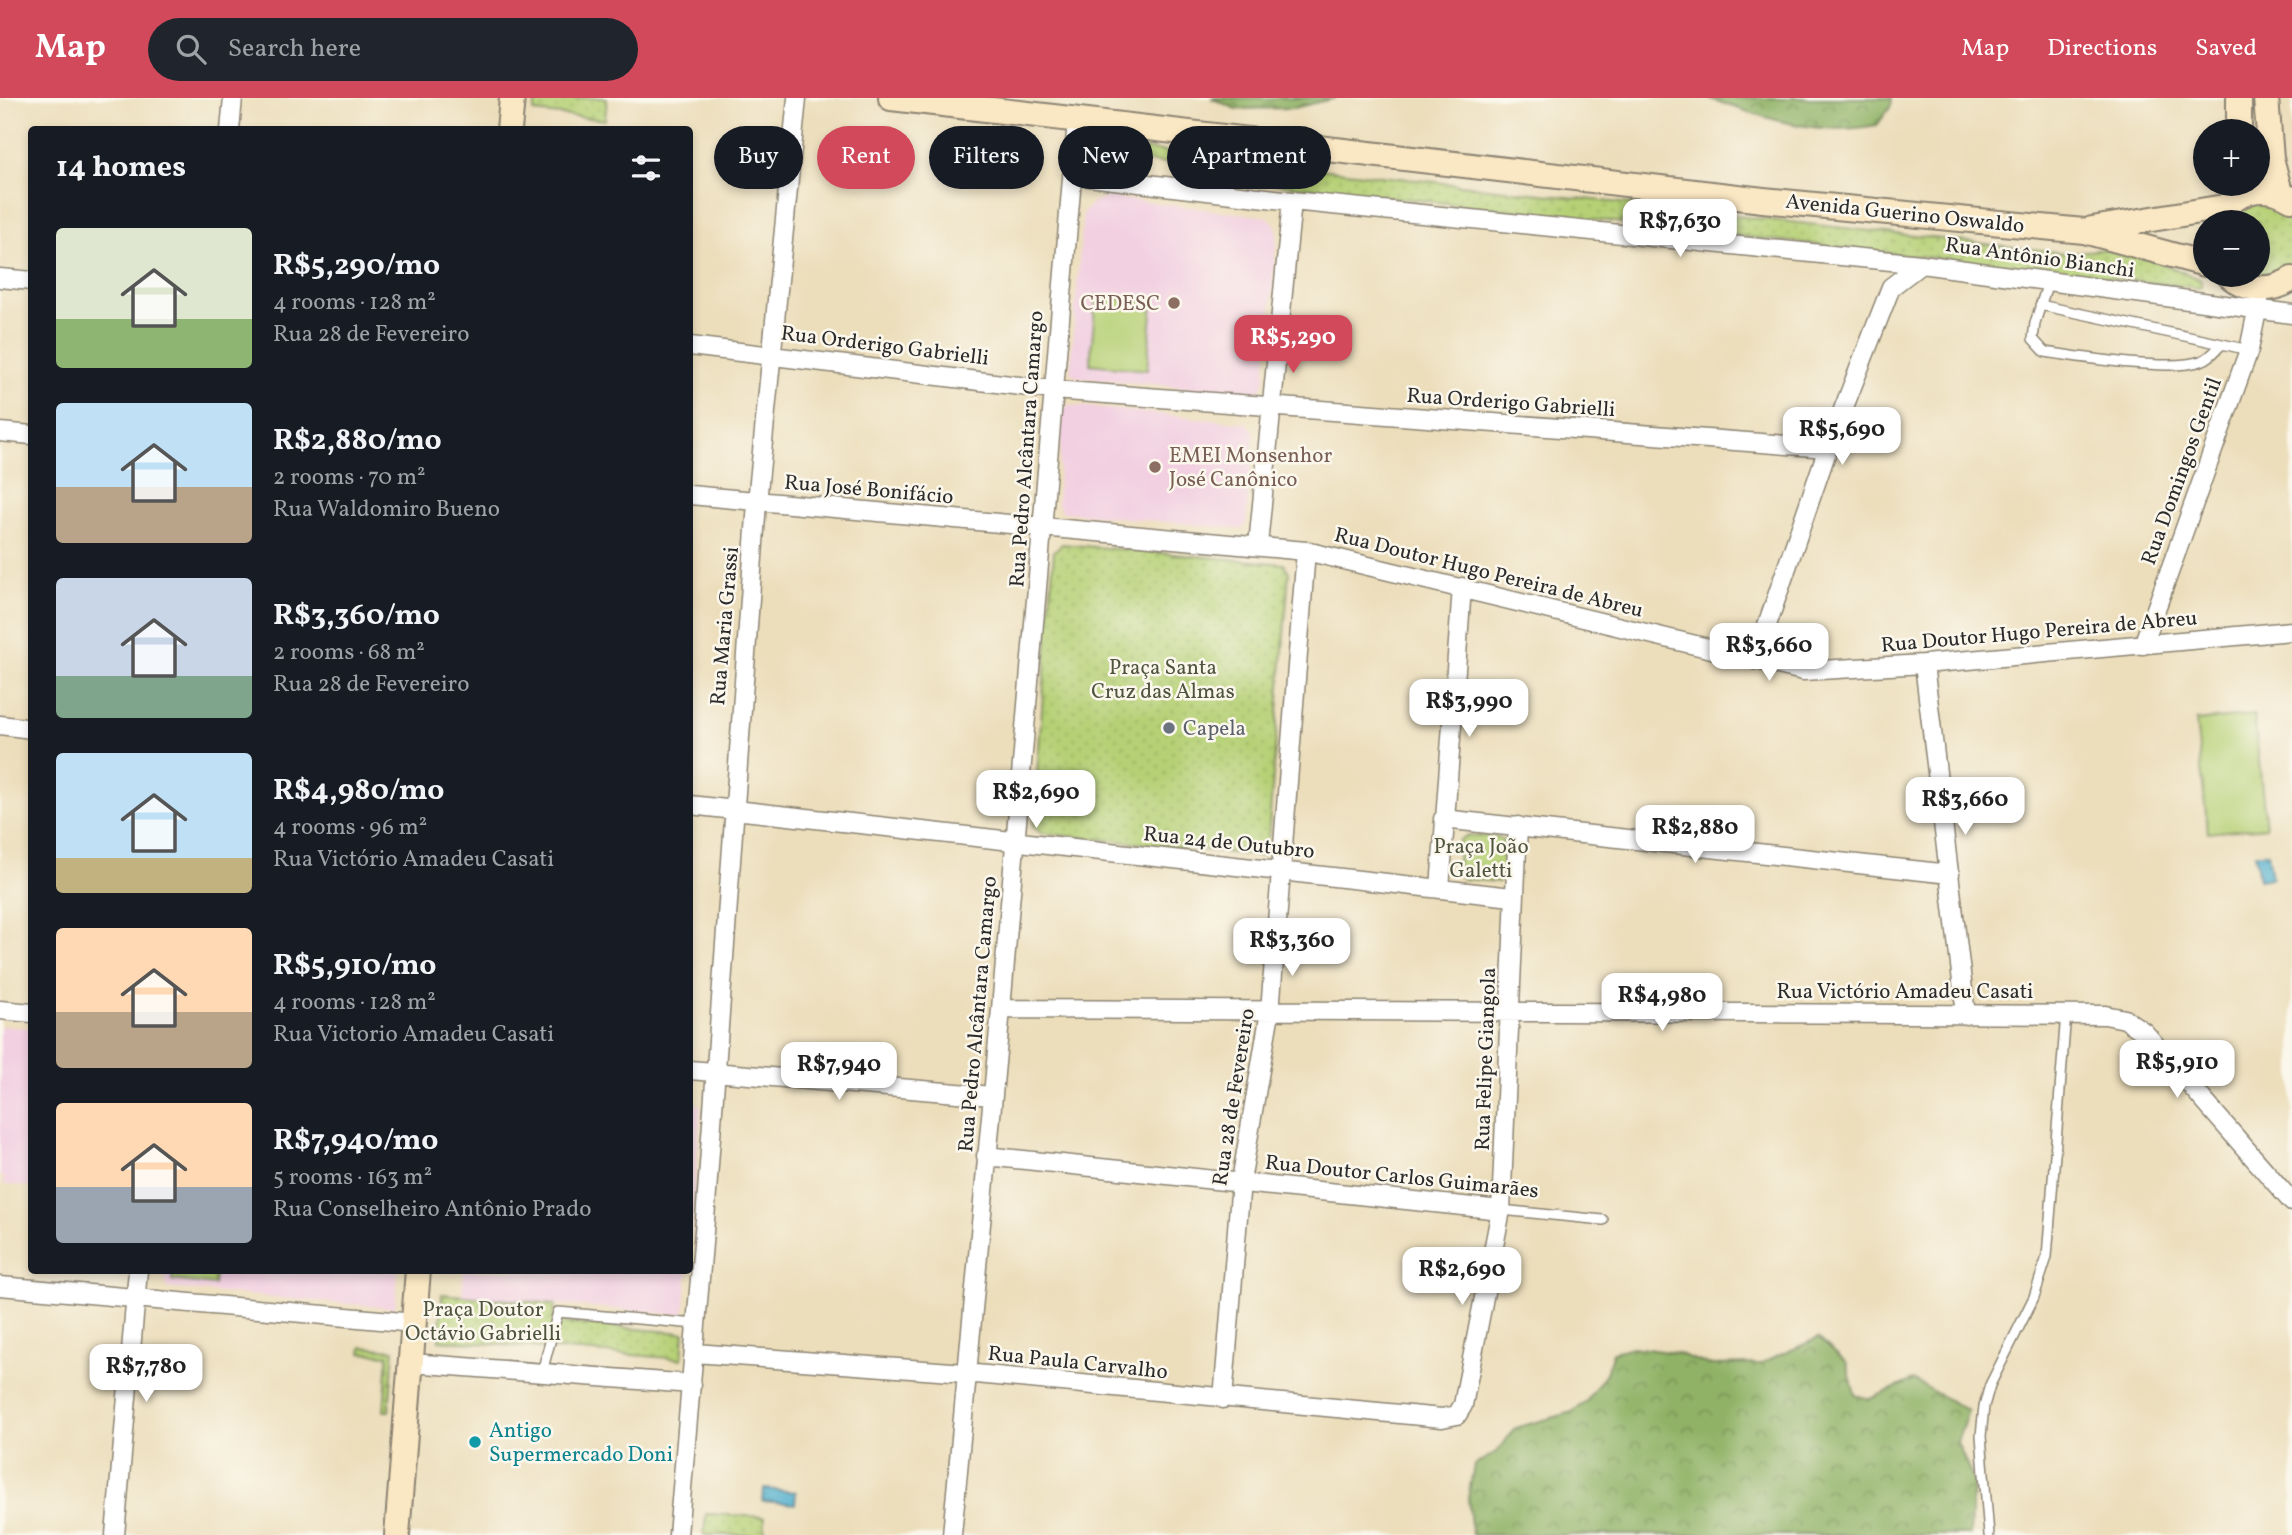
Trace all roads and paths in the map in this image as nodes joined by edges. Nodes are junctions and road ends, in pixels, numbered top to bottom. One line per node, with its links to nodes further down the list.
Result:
1 (233, 98): 11 (street)
2 (512, 98): 12 (street)
3 (797, 98): 33 (street, Rua Maria Grassi)
4 (891, 98): 7 (street, Avenida Guerino Oswaldo)
5 (2239, 98): 9 (street)
6 (2266, 98): 16 (street)
7 (918, 100): 8 (street, Avenida Guerino Oswaldo)
8 (1019, 106): 10 (street, Avenida Guerino Oswaldo)
9 (2239, 119)
10 (1077, 120): 13 (street, Rua Pedro Alcântara Camargo); 19 (street, Avenida Guerino Oswaldo)
11 (230, 126)
12 (509, 126)
13 (1076, 126)
14 (1153, 185): 17 (street, Rua Antônio Bianchi)
15 (1071, 189): 34 (street, Rua Pedro Alcântara Camargo)
16 (2286, 196): 18 (street, Avenida Guerino Oswaldo)
17 (1292, 201): 21 (street, Rua Antônio Bianchi); 35 (street)
18 (2227, 203): 19 (street, Avenida Guerino Oswaldo)
19 (2084, 231): 20 (street, Avenida Guerino Oswaldo)
20 (2193, 261)
21 (1921, 264): 25 (street, Rua Antônio Bianchi); 38 (street)
22 (0, 278): 24 (street)
23 (2291, 280): 27 (street)
24 (28, 281)
25 (2048, 282): 27 (street, Rua Antônio Bianchi); 28 (lane)
26 (2247, 287): 27 (street)
27 (2259, 300): 29 (street, Rua Antônio Bianchi); 32 (street, Rua Domingos Gentil)
28 (2040, 304): 30 (lane); 30 (lane)
29 (2292, 314)
30 (2221, 344): 32 (lane)
31 (693, 346): 33 (street, Rua Orderigo Gabrielli)
32 (2249, 350): 46 (street, Rua Domingos Gentil)
33 (769, 354): 34 (street, Rua Orderigo Gabrielli); 40 (street, Rua Maria Grassi)
34 (1053, 390): 35 (street, Rua Orderigo Gabrielli); 41 (street, Rua Pedro Alcântara Camargo)
35 (1271, 407): 38 (street, Rua Orderigo Gabrielli); 42 (street)
36 (0, 432): 37 (street)
37 (28, 435)
38 (1828, 447): 47 (street)
39 (693, 495): 40 (street, Rua José Bonifácio)
40 (757, 502): 41 (street, Rua José Bonifácio); 52 (street, Rua Maria Grassi)
41 (1044, 527): 42 (street, Rua José Bonifácio); 55 (street, Rua Pedro Alcântara Camargo)
42 (1258, 545): 43 (street, Rua Doutor Hugo Pereira de Abreu)
43 (1306, 551): 44 (street, Rua Doutor Hugo Pereira de Abreu); 56 (street, Rua 28 de Fevereiro)
44 (1462, 587): 47 (street, Rua Doutor Hugo Pereira de Abreu); 53 (street)
45 (2292, 631): 46 (street, Rua Doutor Hugo Pereira de Abreu)
46 (2143, 645): 48 (street, Rua Doutor Hugo Pereira de Abreu)
47 (1755, 660): 48 (street, Rua Doutor Hugo Pereira de Abreu)
48 (1924, 664): 57 (street)
49 (0, 725): 50 (street)
50 (28, 728)
51 (693, 805): 52 (street, Rua 24 de Outubro)
52 (732, 810): 55 (street, Rua 24 de Outubro); 68 (street, Rua Maria Grassi)
53 (1443, 819): 54 (street); 58 (street)
54 (1518, 826): 57 (street); 59 (street, Rua Felipe Giangola)
55 (1016, 841): 56 (street, Rua 24 de Outubro); 60 (street, Rua Pedro Alcântara Camargo)
56 (1281, 870): 58 (street, Rua 24 de Outubro); 62 (street, Rua 28 de Fevereiro)
57 (1950, 874): 66 (street)
58 (1440, 889): 59 (street, Rua 24 de Outubro)
59 (1512, 897): 64 (street, Rua Felipe Giangola)
60 (1001, 1009): 62 (street, Rua Victório Amadeu Casati); 69 (street, Rua Pedro Alcântara Camargo)
61 (0, 1010): 63 (street)
62 (1270, 1012): 64 (street, Rua Victório Amadeu Casati); 71 (street, Rua 28 de Fevereiro)
63 (28, 1013)
64 (1511, 1013): 66 (street, Rua Victório Amadeu Casati); 73 (street, Rua Felipe Giangola)
65 (2059, 1013): 66 (street, Rua Victório Amadeu Casati); 72 (street, Rua Victório Amadeu Casati); 92 (lane)
66 (1966, 1015)
67 (693, 1070): 68 (street)
68 (714, 1072): 69 (street); 80 (street, Rua Maria Grassi)
69 (992, 1096): 70 (street, Rua Pedro Alcântara Camargo)
70 (986, 1156): 71 (street, Rua Doutor Carlos Guimarães); 84 (street, Rua Pedro Alcântara Camargo)
71 (1241, 1181): 73 (street, Rua Doutor Carlos Guimarães); 86 (street, Rua 28 de Fevereiro)
72 (2292, 1202)
73 (1501, 1210): 74 (lane, Rua Doutor Carlos Guimarães); 87 (street, Rua Felipe Giangola)
74 (1603, 1220)
75 (138, 1274): 78 (street)
76 (418, 1274): 79 (street)
77 (0, 1286): 78 (street)
78 (136, 1299): 79 (street); 88 (street)
79 (415, 1323): 82 (street)
80 (696, 1324): 81 (street, Rua Maria Grassi); 83 (lane)
81 (695, 1353): 84 (street, Rua Paula Carvalho); 85 (street, Rua Maria Grassi)
82 (411, 1363): 83 (street); 89 (street)
83 (542, 1373): 85 (street)
84 (965, 1373): 86 (street, Rua Paula Carvalho); 91 (street, Rua Pedro Alcântara Camargo)
85 (692, 1384): 90 (street, Rua Maria Grassi)
86 (1223, 1399): 87 (street, Rua Paula Carvalho)
87 (1457, 1415)
88 (116, 1535)
89 (397, 1535)
90 (678, 1535)
91 (952, 1535)
92 (1989, 1535)

